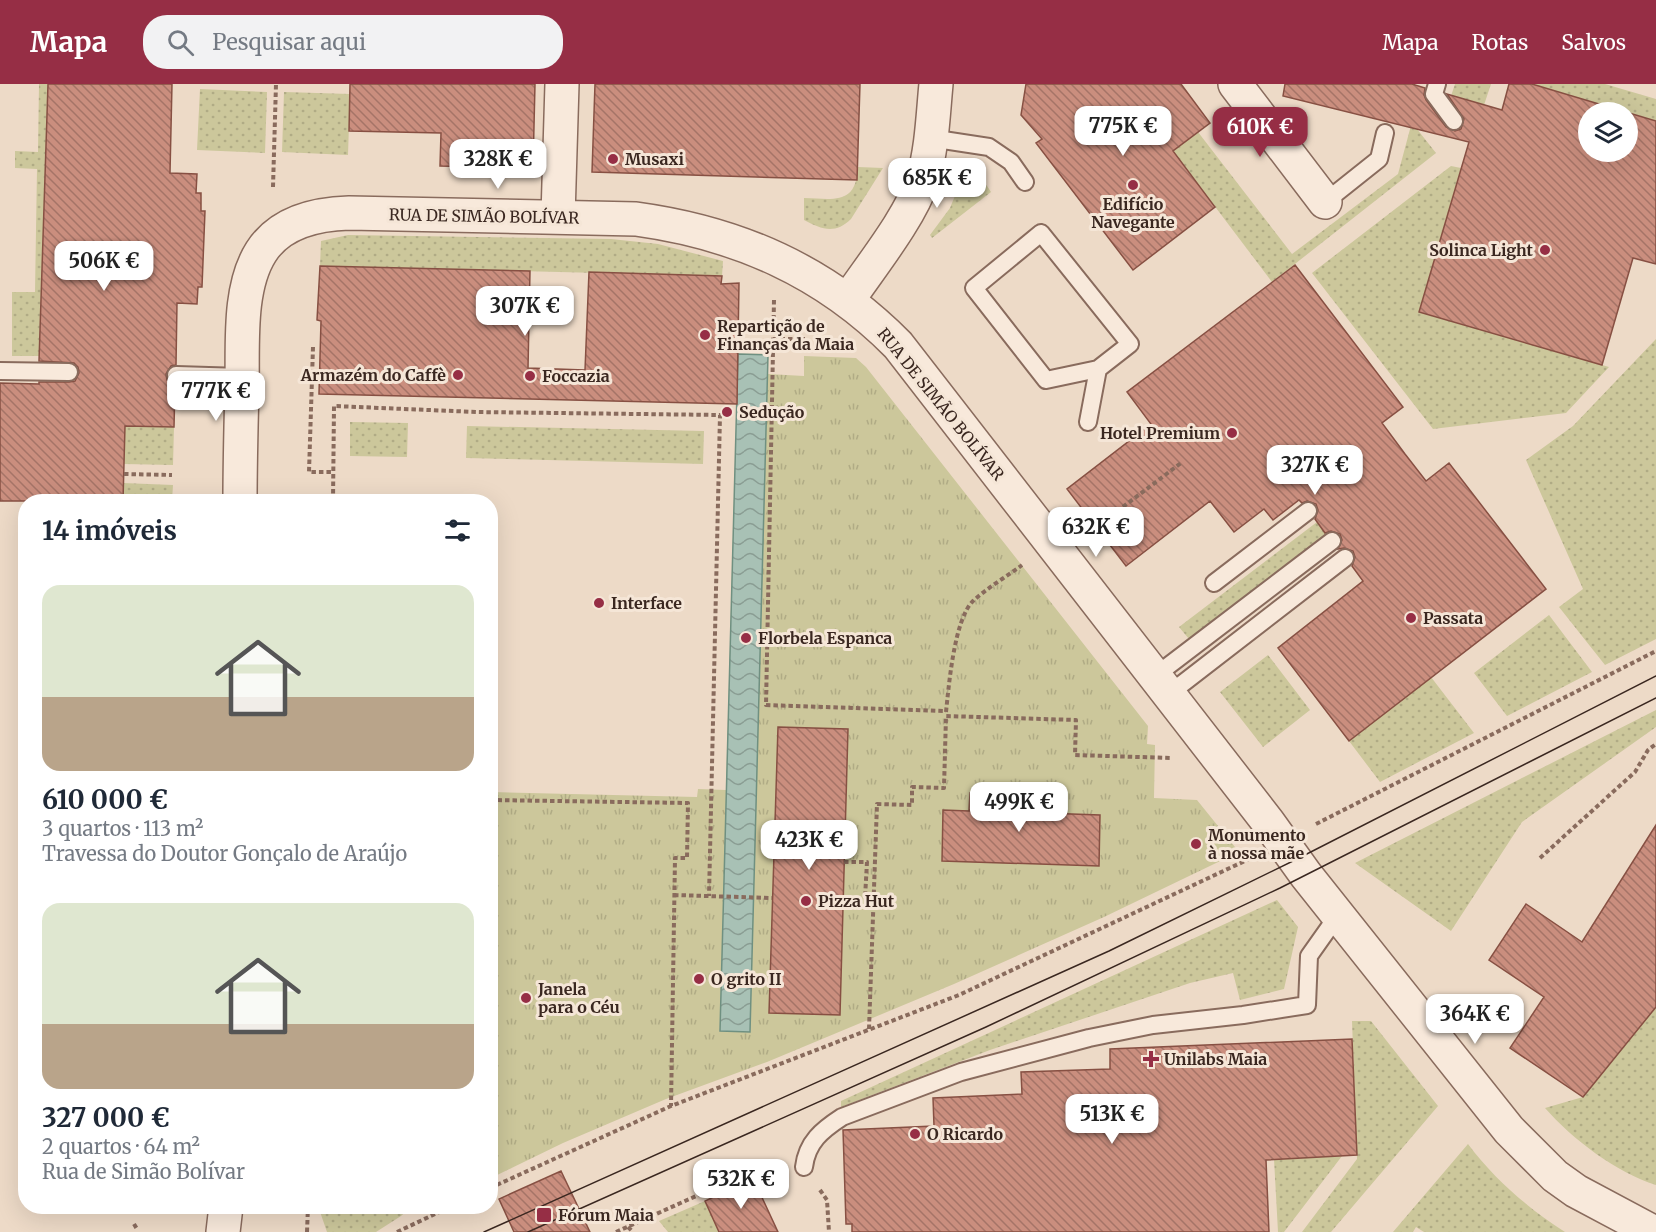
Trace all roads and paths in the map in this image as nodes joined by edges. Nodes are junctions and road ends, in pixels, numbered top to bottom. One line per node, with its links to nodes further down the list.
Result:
1 (276, 84): 10 (path)
2 (562, 84): 12 (street)
3 (936, 84): 8 (street)
4 (1235, 84): 11 (street)
5 (1437, 84): 6 (lane)
6 (1454, 122)
7 (1385, 133): 11 (lane)
8 (930, 138): 9 (lane); 14 (street)
9 (1025, 182)
10 (273, 187)
11 (1325, 202)
12 (558, 216): 14 (street, RUA DE SIMÃO BOLÍVAR); 22 (street, RUA DE SIMÃO BOLÍVAR)
13 (774, 296): 15 (path)
14 (848, 300): 37 (street, RUA DE SIMÃO BOLÍVAR)
15 (773, 339): 16 (path); 38 (path)
16 (805, 339)
17 (313, 347): 25 (path)
18 (1098, 369): 18 (lane); 23 (lane)
19 (0, 370): 20 (lane)
20 (69, 372)
21 (176, 375): 22 (lane)
22 (242, 376): 28 (street, RUA DE SIMÃO BOLÍVAR)
23 (1088, 422)
24 (1181, 463): 31 (path)
25 (333, 472): 29 (path); 47 (path)
26 (124, 474): 27 (path)
27 (172, 475)
28 (240, 494)
29 (333, 494)
30 (1308, 511): 35 (lane)
31 (1099, 525)
32 (1332, 541): 37 (lane)
33 (1345, 558): 37 (lane)
34 (1022, 565): 38 (path)
35 (1214, 583)
36 (1656, 651): 42 (path)
37 (1162, 685): 50 (street, RUA DE SIMÃO BOLÍVAR)
38 (946, 713): 40 (path); 49 (path)
39 (1656, 744): 44 (path)
40 (1180, 759)
41 (498, 800): 46 (path)
42 (1312, 826)
43 (1256, 856): 51 (path)
44 (1540, 858)
45 (844, 862): 49 (path)
46 (674, 895): 47 (path); 52 (path)
47 (709, 896): 48 (path)
48 (772, 898)
49 (874, 898): 51 (path)
50 (1338, 915): 53 (lane); 66 (street, RUA DE SIMÃO BOLÍVAR)
51 (869, 1029): 52 (path)
52 (671, 1106): 54 (path)
53 (804, 1167): 59 (path)
54 (498, 1184)
55 (827, 1200): 65 (path)
56 (225, 1214): 60 (street)
57 (308, 1214): 61 (path)
58 (435, 1214): 62 (path)
59 (628, 1227): 63 (path); 64 (path)
60 (223, 1232)
61 (307, 1232)
62 (397, 1232)
63 (616, 1232)
64 (633, 1232)
65 (829, 1232)
66 (1653, 1232)

